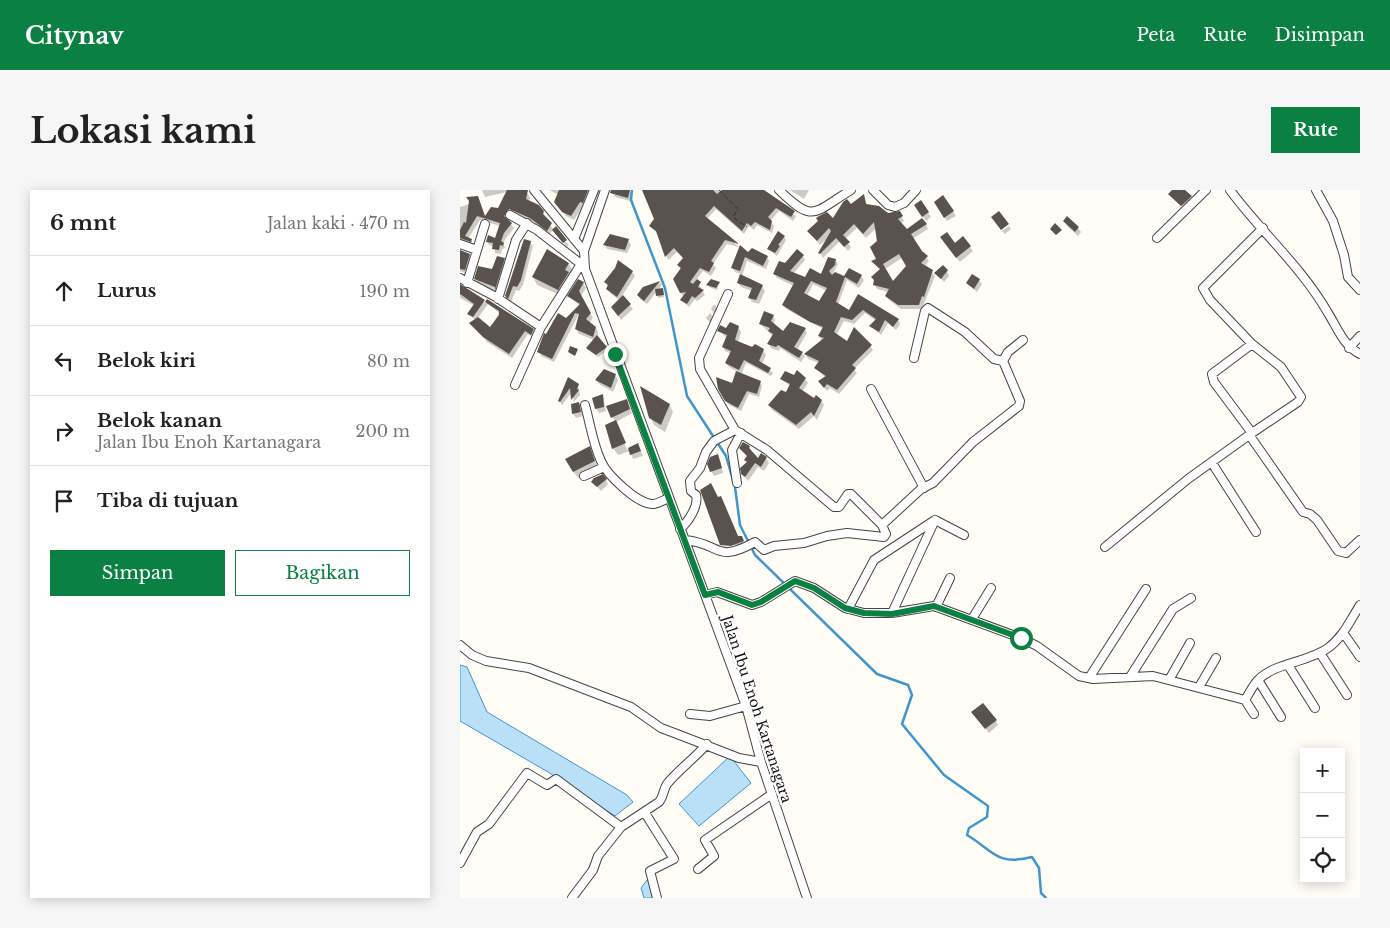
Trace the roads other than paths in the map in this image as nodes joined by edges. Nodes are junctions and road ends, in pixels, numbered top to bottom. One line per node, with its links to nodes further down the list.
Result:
1 (534, 190): 11 (street)
2 (594, 190): 17 (street)
3 (605, 190): 20 (street, Jalan Ibu Enoh Kartanagara)
4 (780, 190): 5 (street)
5 (851, 190)
6 (873, 190): 7 (street)
7 (916, 190)
8 (1206, 190): 16 (street)
9 (1230, 190): 15 (street)
10 (1316, 190): 23 (street)
11 (541, 194): 17 (street)
12 (510, 215): 13 (street)
13 (527, 223): 21 (street); 25 (street)
14 (485, 224): 19 (street)
15 (1263, 228): 29 (street); 30 (street)
16 (1157, 238)
17 (574, 239): 20 (street)
18 (460, 244): 19 (street)
19 (477, 250): 22 (street)
20 (584, 251): 21 (street, Jalan Ibu Enoh Kartanagara)
21 (582, 262): 26 (street); 44 (street, Jalan Ibu Enoh Kartanagara)
22 (464, 280): 25 (street)
23 (1360, 290)
24 (728, 294): 37 (street)
25 (498, 298): 26 (street)
26 (541, 327): 34 (street)
27 (1360, 336): 30 (street)
28 (1023, 340): 33 (street)
29 (1252, 344): 38 (street); 38 (street)
30 (1349, 348): 31 (street)
31 (1360, 354)
32 (914, 358): 33 (street)
33 (1003, 361): 43 (street)
34 (515, 385)
35 (871, 388): 43 (street)
36 (585, 404): 40 (street)
37 (738, 431): 42 (street); 46 (street); 47 (street)
38 (1251, 435): 39 (street); 51 (street)
39 (1212, 463): 48 (street); 52 (street)
40 (604, 467): 41 (street); 44 (street)
41 (584, 476)
42 (737, 482)
43 (924, 488): 46 (street)
44 (669, 498): 47 (street, Jalan Ibu Enoh Kartanagara)
45 (935, 520): 49 (street); 60 (street); 61 (street)
46 (882, 525): 50 (street)
47 (680, 529): 50 (street, Jalan Ibu Enoh Kartanagara)
48 (1256, 532)
49 (964, 535)
50 (685, 540): 56 (street, Jalan Ibu Enoh Kartanagara)
51 (1360, 540)
52 (1106, 547)
53 (950, 578): 59 (street)
54 (990, 588): 62 (street)
55 (1146, 589): 71 (street)
56 (705, 595): 60 (street); 77 (street, Jalan Ibu Enoh Kartanagara)
57 (1191, 598): 70 (street)
58 (1360, 605): 63 (street)
59 (936, 607): 61 (street); 62 (street)
60 (848, 609): 61 (street)
61 (892, 614)
62 (972, 619): 71 (street)
63 (1344, 634): 66 (street); 67 (street)
64 (1190, 643): 72 (street)
65 (460, 645): 82 (street)
66 (1320, 653): 69 (street); 75 (street)
67 (1360, 657)
68 (1216, 658): 74 (street)
69 (1288, 665): 73 (street); 78 (street)
70 (1130, 677): 71 (street); 72 (street)
71 (1089, 678)
72 (1170, 680): 74 (street)
73 (1258, 680): 76 (street); 81 (street)
74 (1199, 688): 76 (street)
75 (1347, 695)
76 (1245, 700): 80 (street)
77 (746, 706): 79 (street); 83 (street, Jalan Ibu Enoh Kartanagara)
78 (1315, 708)
79 (690, 714)
80 (1254, 714)
81 (1281, 716)
82 (707, 744): 83 (street); 85 (street)
83 (761, 762): 84 (street, Jalan Ibu Enoh Kartanagara)
84 (772, 794): 88 (street); 91 (street, Jalan Ibu Enoh Kartanagara)
85 (644, 813): 86 (street); 90 (street)
86 (621, 827): 87 (street); 89 (street)
87 (460, 863)
88 (698, 869)
89 (572, 898)
90 (657, 898)
91 (807, 898)

